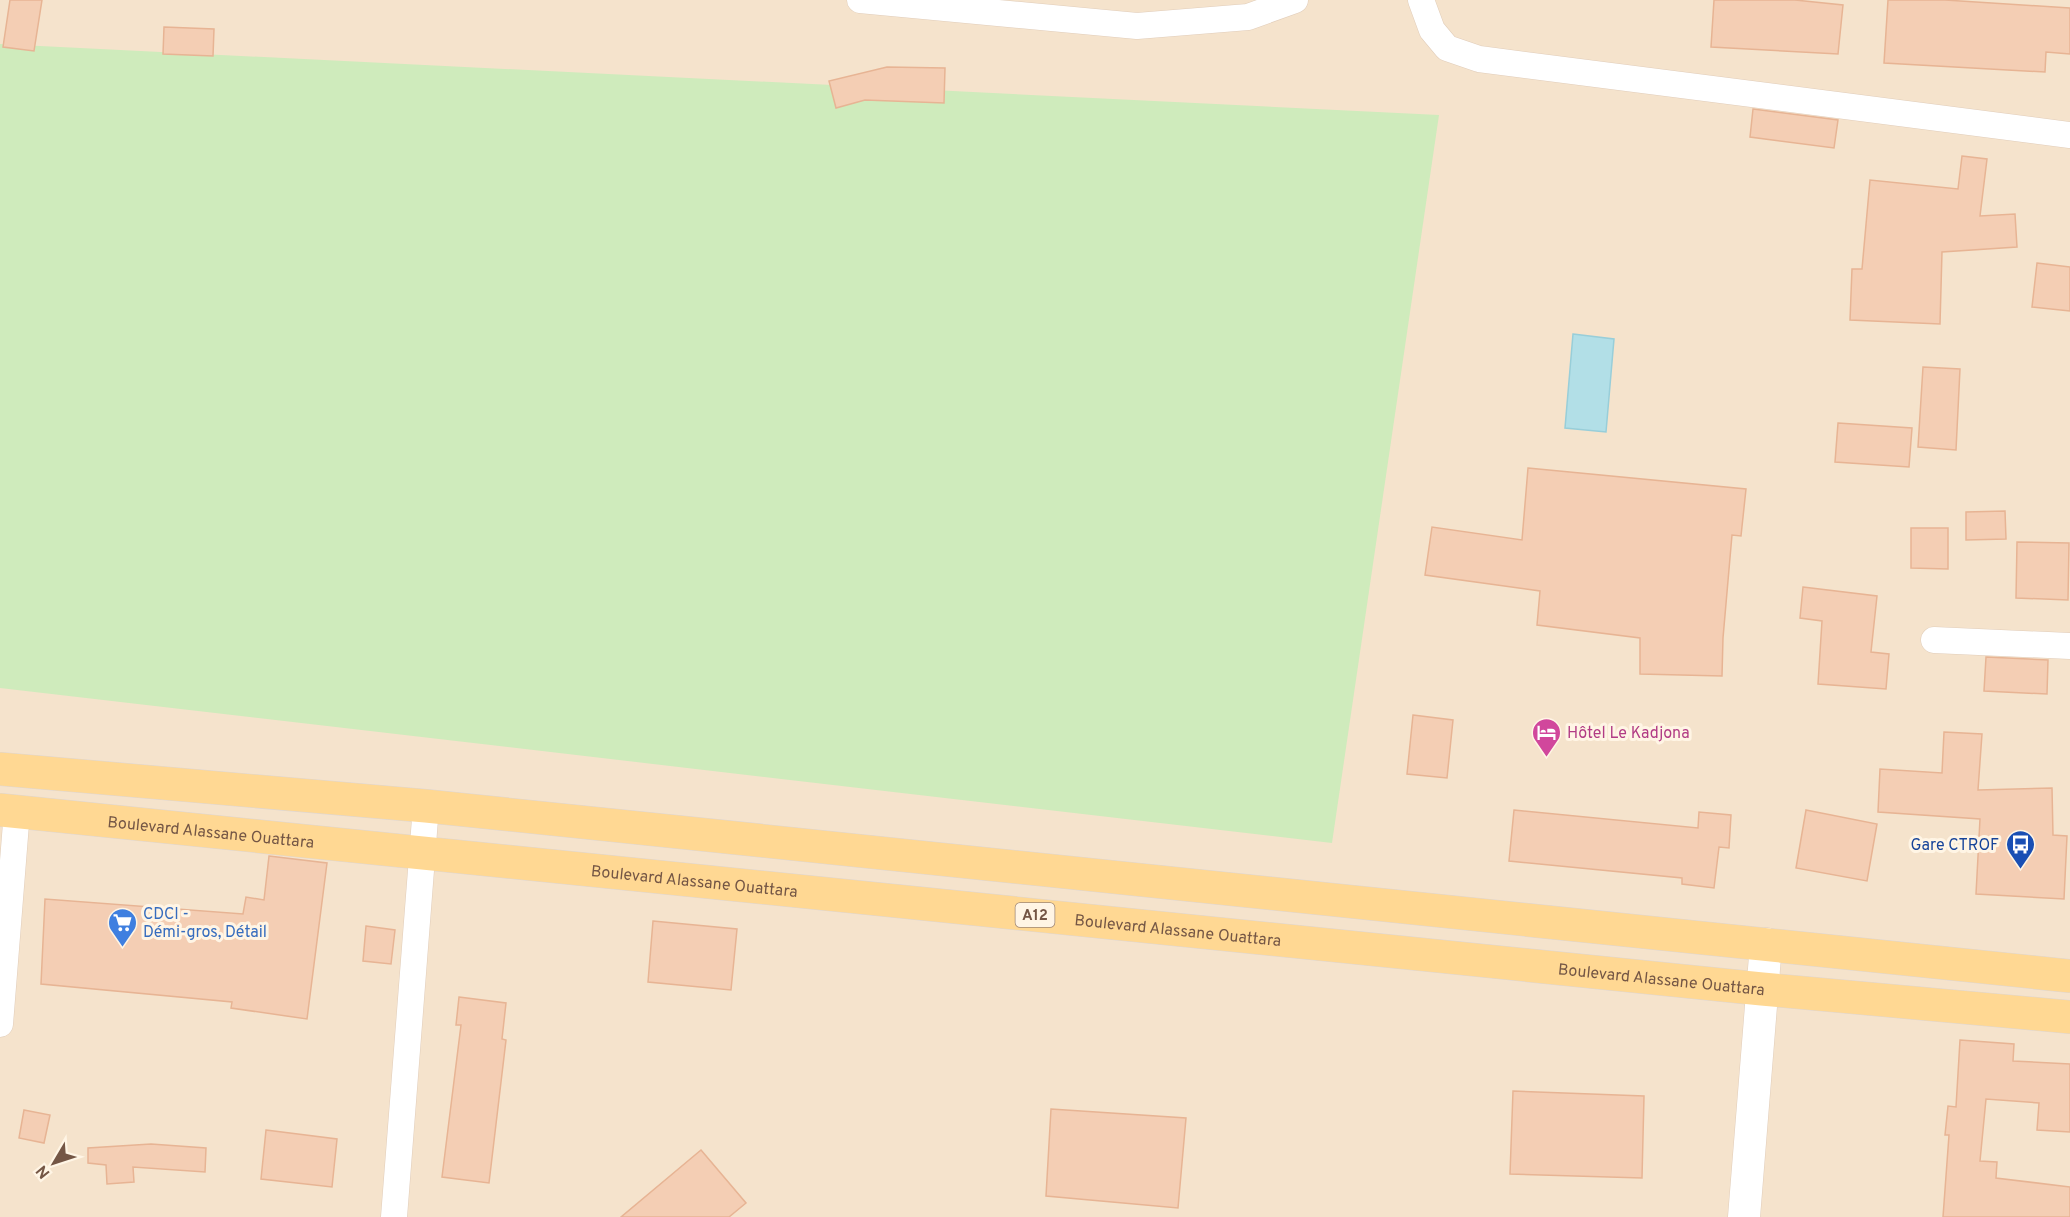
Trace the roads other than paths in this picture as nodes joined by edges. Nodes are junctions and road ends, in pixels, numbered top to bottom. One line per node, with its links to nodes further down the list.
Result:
1 (860, 0): 2 (street)
2 (1295, 0)
3 (1421, 0): 4 (street)
4 (2070, 135)
5 (1934, 640): 6 (street)
6 (2070, 646)
7 (0, 769): 8 (main road)
8 (426, 806): 10 (street); 11 (main road)
9 (8, 811): 10 (main road, Boulevard Alassane Ouattara / A12); 17 (street)
10 (421, 852): 12 (main road, Boulevard Alassane Ouattara / A12); 18 (street)
11 (1108, 877): 12 (main road); 13 (main road)
12 (1105, 922): 15 (main road, Boulevard Alassane Ouattara / A12)
13 (1766, 944): 14 (main road); 15 (street)
14 (2070, 976)
15 (1762, 989): 16 (main road, Boulevard Alassane Ouattara / A12); 19 (street)
16 (2070, 1017)
17 (0, 1024)
18 (394, 1217)
19 (1744, 1217)

